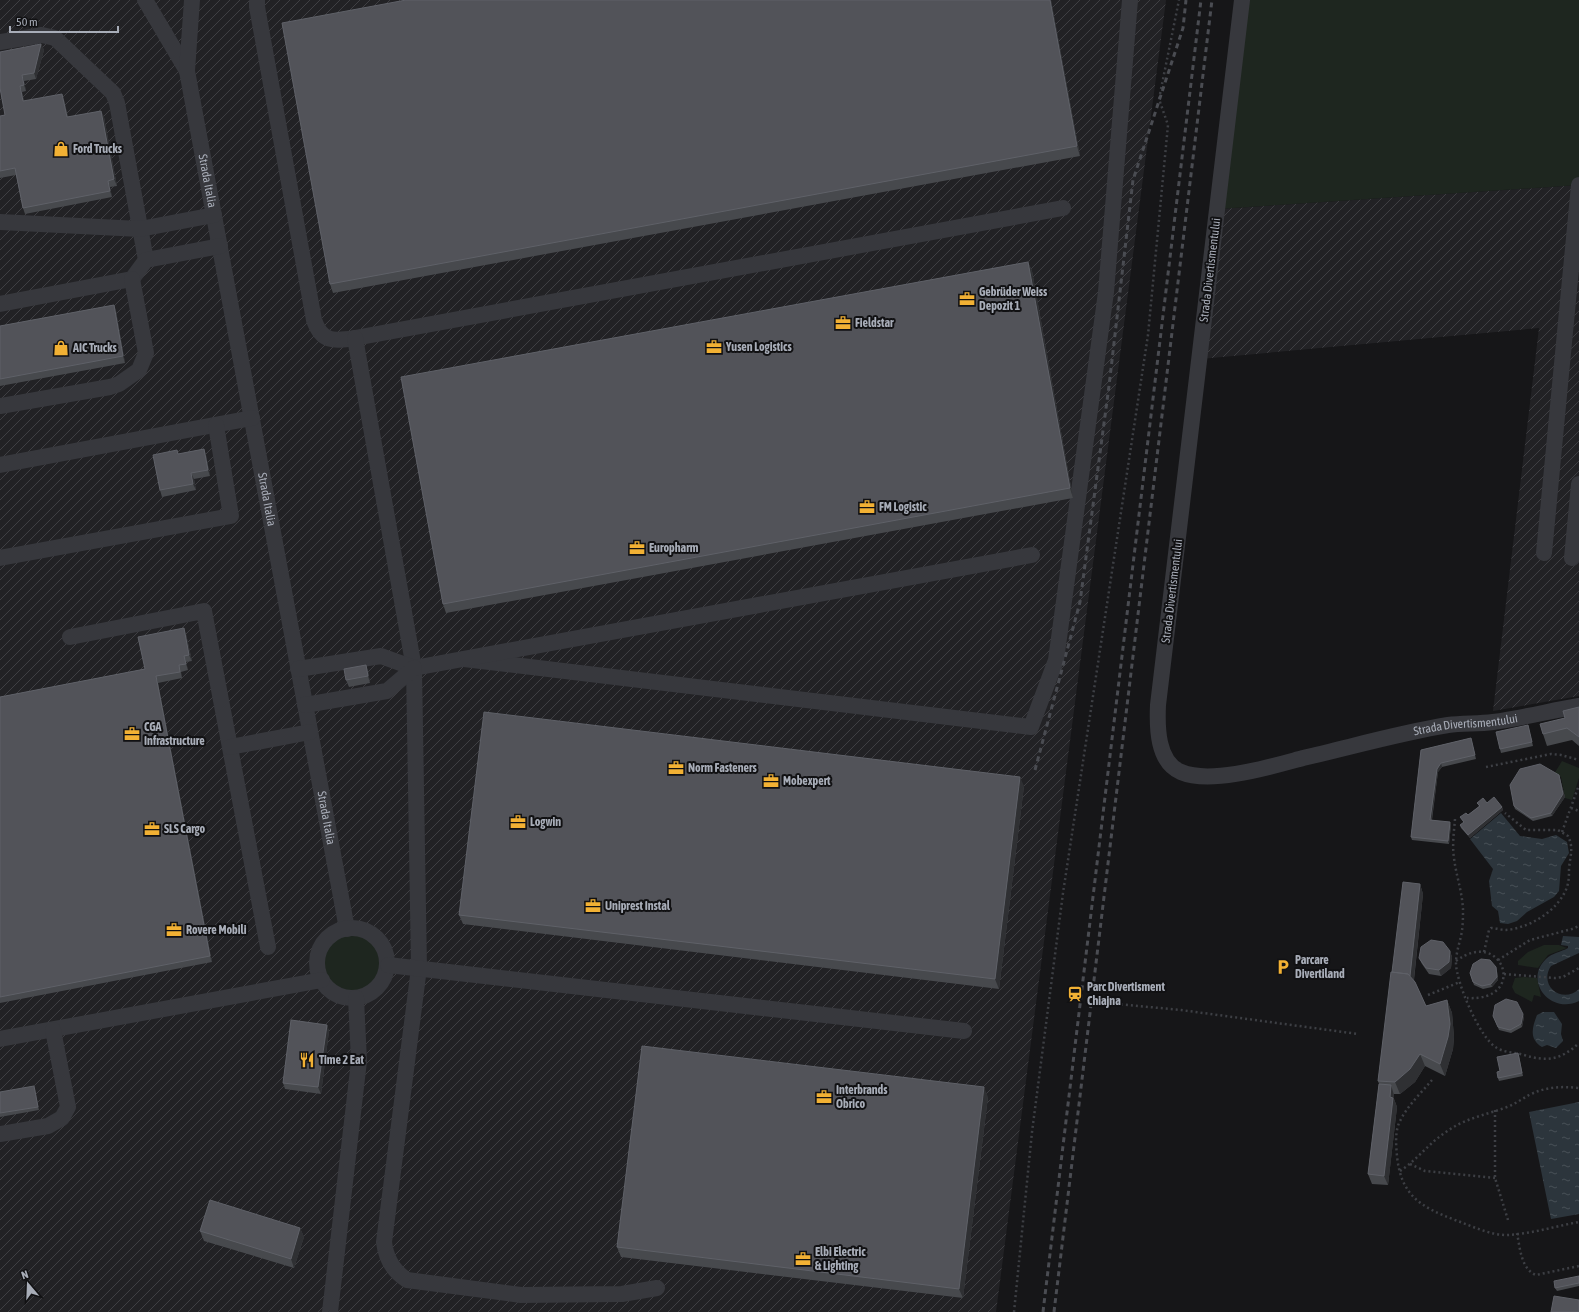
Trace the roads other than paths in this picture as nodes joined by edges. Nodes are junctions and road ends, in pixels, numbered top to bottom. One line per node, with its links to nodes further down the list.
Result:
1 (144, 0): 7 (street, Strada Italia)
2 (192, 0): 7 (street, Strada Italia)
3 (257, 0): 17 (street)
4 (1130, 0): 28 (street)
5 (1242, 0): 32 (street, Strada Divertismentului)
6 (0, 42): 12 (street)
7 (187, 71): 10 (street, Strada Italia)
8 (1579, 185): 23 (street)
9 (1064, 208): 17 (street)
10 (214, 215): 12 (street); 13 (street, Strada Italia)
11 (0, 222): 12 (street)
12 (140, 229): 14 (street)
13 (220, 246): 14 (street); 19 (street, Strada Italia)
14 (146, 260): 15 (street)
15 (132, 279): 16 (street); 18 (street)
16 (0, 304)
17 (355, 338): 29 (street)
18 (0, 406)
19 (252, 418): 20 (street); 30 (street, Strada Italia)
20 (216, 425): 21 (street); 25 (street)
21 (0, 465)
22 (1579, 484): 26 (street)
23 (1544, 553)
24 (1032, 555): 28 (street)
25 (0, 558)
26 (1572, 558)
27 (70, 637): 34 (street)
28 (464, 660): 29 (street)
29 (414, 668): 30 (street); 31 (street); 38 (street)
30 (298, 669): 31 (street, Strada Italia)
31 (305, 705): 33 (street, Strada Italia)
32 (1579, 706)
33 (310, 732): 34 (street); 35 (street, Strada Italia)
34 (230, 747): 36 (street)
35 (347, 928): 37 (street); 39 (street)
36 (268, 947)
37 (388, 965): 38 (street); 40 (street)
38 (419, 968): 42 (street); 45 (street)
39 (322, 980): 40 (street); 41 (street)
40 (356, 998): 46 (street)
41 (53, 1030): 43 (street); 44 (street)
42 (964, 1031)
43 (0, 1039)
44 (0, 1134)
45 (657, 1288)
46 (330, 1312)

